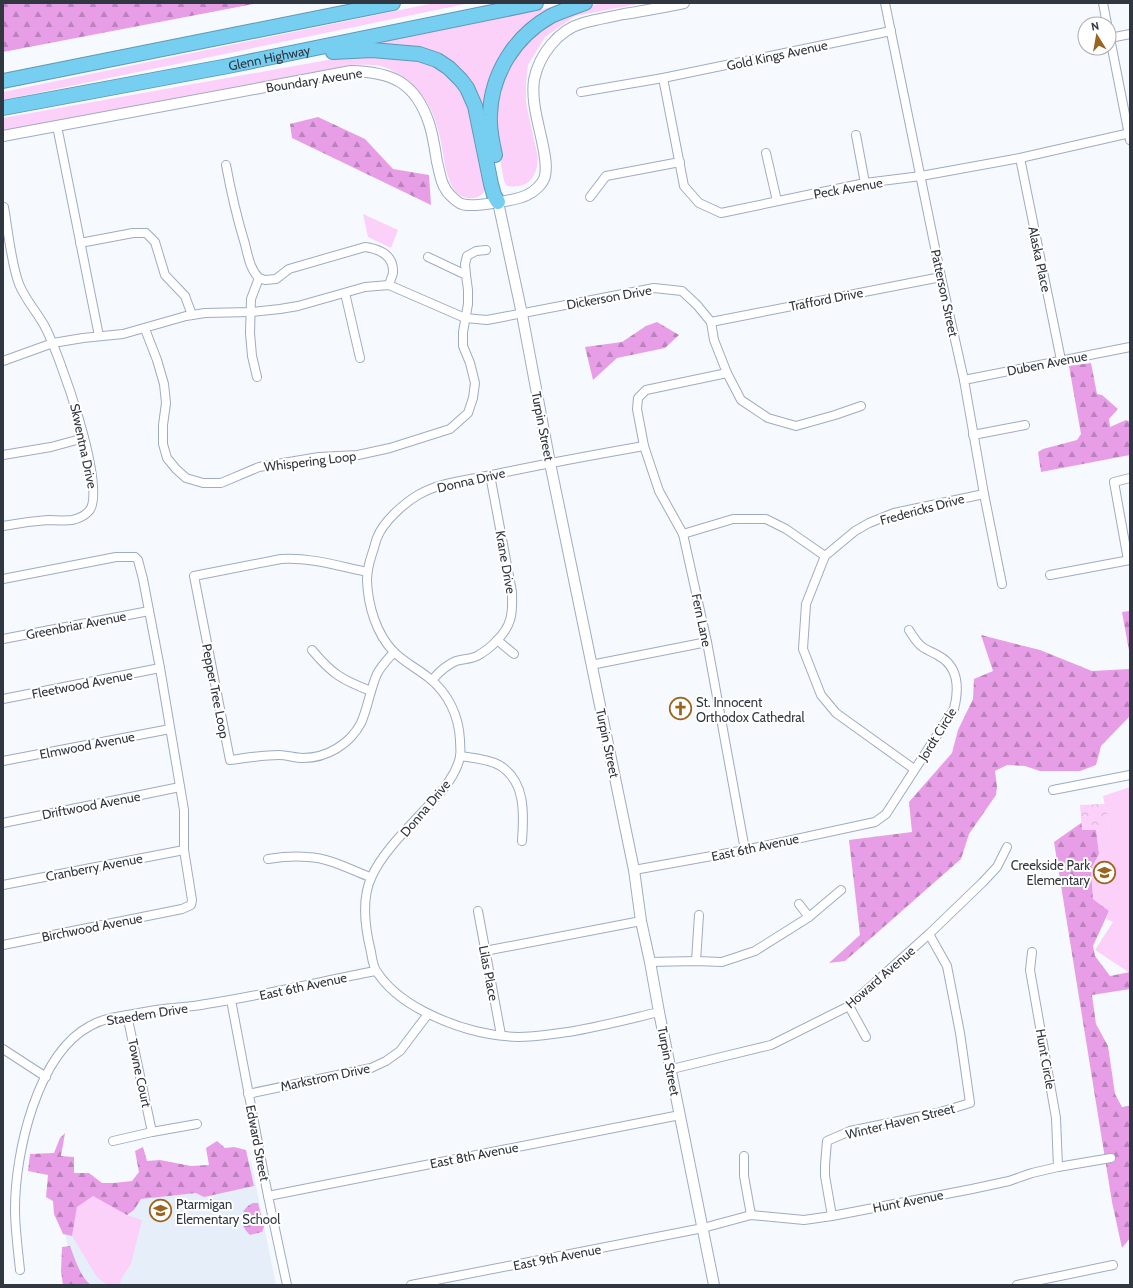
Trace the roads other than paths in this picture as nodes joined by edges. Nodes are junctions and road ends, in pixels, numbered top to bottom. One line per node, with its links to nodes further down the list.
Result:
1 (393, 3): 14 (highway)
2 (536, 3): 12 (highway, Glenn Highway)
3 (585, 3): 29 (highway)
4 (684, 3): 29 (street, Boundary Aveune)
5 (885, 3): 8 (street, Patterson Street)
6 (1103, 3): 7 (street)
7 (1105, 16)
8 (891, 31): 13 (street, Gold Kings Avenue); 25 (street, Patterson Street)
9 (1130, 34): 10 (street)
10 (1117, 35)
11 (1113, 56): 19 (street)
12 (228, 66): 16 (highway, Glenn Highway); 29 (highway)
13 (663, 78): 15 (street, Gold Kings Avenue); 23 (street, Peck Avenue)
14 (3, 81)
15 (581, 92)
16 (3, 108)
17 (56, 126): 20 (street, Boundary Aveune); 29 (street, Boundary Aveune); 31 (street)
18 (856, 135): 26 (street)
19 (1130, 135): 22 (street, Peck Avenue)
20 (3, 136)
21 (766, 153): 28 (street)
22 (1020, 158): 25 (street, Peck Avenue); 49 (street, Alaska Place)
23 (680, 162): 27 (street); 28 (street, Peck Avenue)
24 (226, 165): 36 (street)
25 (921, 176): 26 (street, Peck Avenue); 35 (street, Patterson Street)
26 (865, 183): 28 (street, Peck Avenue)
27 (590, 197)
28 (777, 201)
29 (498, 202): 40 (street, Turpin Street)
30 (4, 207): 46 (street, Skwentna Drive)
31 (80, 244): 41 (street); 45 (street)
32 (486, 250): 34 (street, Whispering Loop)
33 (428, 257): 34 (street)
34 (466, 275): 42 (street, Whispering Loop)
35 (941, 277): 43 (street, Trafford Drive); 53 (street, Patterson Street)
36 (259, 278): 37 (street); 39 (street)
37 (389, 285): 38 (street); 42 (street, Dickerson Drive)
38 (345, 292): 39 (street); 48 (street)
39 (251, 312): 41 (street); 52 (street)
40 (522, 314): 42 (street, Dickerson Drive); 43 (street, Dickerson Drive); 60 (street, Turpin Street)
41 (192, 315): 44 (street)
42 (465, 318): 44 (street, Whispering Loop)
43 (711, 322): 51 (street, Dickerson Drive)
44 (146, 329): 45 (street)
45 (99, 336): 46 (street)
46 (53, 343): 50 (street); 57 (street, Skwentna Drive)
47 (1130, 347): 49 (street, Duben Avenue)
48 (360, 358)
49 (1061, 360): 53 (street, Duben Avenue)
50 (3, 361)
51 (727, 374): 54 (street, Dickerson Drive); 58 (street, Fern Lane)
52 (257, 377)
53 (964, 380): 56 (street, Patterson Street)
54 (861, 406)
55 (1025, 425): 56 (street)
56 (973, 435): 63 (street, Patterson Street)
57 (84, 438): 59 (street); 64 (street, Skwentna Drive)
58 (644, 446): 60 (street, Donna Drive); 65 (street, Fern Lane)
59 (3, 455)
60 (550, 463): 61 (street, Donna Drive); 80 (street, Turpin Street)
61 (490, 475): 68 (street, Donna Drive); 75 (street, Krane Drive)
62 (1130, 478): 67 (street)
63 (984, 494): 66 (street, Fredericks Drive); 71 (street, Patterson Street)
64 (3, 526)
65 (683, 534): 66 (street); 76 (street, Fern Lane)
66 (825, 556): 88 (street, Fredericks Drive)
67 (1129, 560): 69 (street)
68 (367, 572): 78 (street, Donna Drive); 83 (street, Pepper Tree Loop)
69 (1050, 576)
70 (3, 579): 72 (street)
71 (1002, 584)
72 (149, 611): 74 (street, Greenbriar Avenue); 81 (street)
73 (909, 630): 88 (street, Jordt Circle)
74 (3, 639)
75 (497, 640): 79 (street); 82 (street, Krane Drive)
76 (707, 642): 80 (street); 97 (street, Fern Lane)
77 (312, 650): 83 (street)
78 (394, 652): 82 (street, Donna Drive); 83 (street, Pepper Tree Loop)
79 (514, 654)
80 (592, 665): 99 (street, Turpin Street)
81 (160, 668): 84 (street, Fleetwood Avenue); 85 (street)
82 (432, 680): 86 (street, Donna Drive)
83 (371, 691)
84 (3, 699)
85 (170, 729): 87 (street, Elmwood Avenue); 90 (street)
86 (460, 756): 94 (street); 100 (street, Donna Drive)
87 (3, 761)
88 (914, 769): 92 (street, Jordt Circle)
89 (1130, 775): 91 (street)
90 (180, 787): 93 (street, Driftwood Avenue); 96 (street)
91 (1053, 790)
92 (875, 822): 97 (street, East 6th Avenue)
93 (3, 823)
94 (522, 841)
95 (1007, 847): 108 (street, Howard Avenue)
96 (184, 850): 101 (street, Cranberry Avenue); 109 (street, Birchwood Avenue)
97 (745, 850): 99 (street, East 6th Avenue)
98 (268, 859): 100 (street)
99 (634, 870): 107 (street, Turpin Street)
100 (370, 878): 114 (street, Donna Drive)
101 (3, 885)
102 (841, 890): 106 (street)
103 (799, 904): 106 (street)
104 (478, 911): 110 (street, Lilas Place)
105 (699, 915): 112 (street)
106 (809, 917): 112 (street)
107 (641, 921): 110 (street); 113 (street, Turpin Street)
108 (929, 934): 116 (street, Howard Avenue); 135 (street, Winter Haven Street)
109 (3, 945)
110 (485, 951): 120 (street, Lilas Place)
111 (1032, 952): 132 (street, Hunt Circle)
112 (696, 961): 113 (street)
113 (650, 962): 117 (street, Turpin Street)
114 (375, 971): 115 (street, East 6th Avenue); 118 (street, Donna Drive)
115 (231, 1000): 119 (street, Staedem Drive); 125 (street, Edward Street)
116 (849, 1006): 121 (street); 123 (street, Howard Avenue)
117 (659, 1012): 120 (street, Donna Drive); 123 (street, Turpin Street)
118 (428, 1014): 120 (street, Donna Drive); 125 (street, Markstrom Drive)
119 (127, 1015): 124 (street, Staedem Drive); 128 (street, Towne Court)
120 (501, 1035)
121 (866, 1037)
122 (3, 1049): 124 (street)
123 (672, 1069): 126 (street, Turpin Street)
124 (46, 1077): 138 (street, Staedem Drive)
125 (248, 1094): 133 (street, Edward Street)
126 (680, 1115): 133 (street, East 8th Avenue); 136 (street, Turpin Street)
127 (197, 1124): 128 (street)
128 (152, 1132): 129 (street)
129 (113, 1141)
130 (744, 1156): 134 (street)
131 (1111, 1158): 132 (street, Hunt Avenue)
132 (1058, 1167): 135 (street, Hunt Avenue)
133 (268, 1196): 139 (street, Edward Street)
134 (751, 1215): 135 (street, Hunt Avenue); 136 (street, Hunt Avenue)
135 (832, 1216)
136 (703, 1228): 140 (street, East 9th Avenue); 141 (street, Turpin Street)
137 (1113, 1265): 142 (street)
138 (20, 1270)
139 (287, 1285)
140 (411, 1285)
141 (714, 1285)
142 (1021, 1285)

